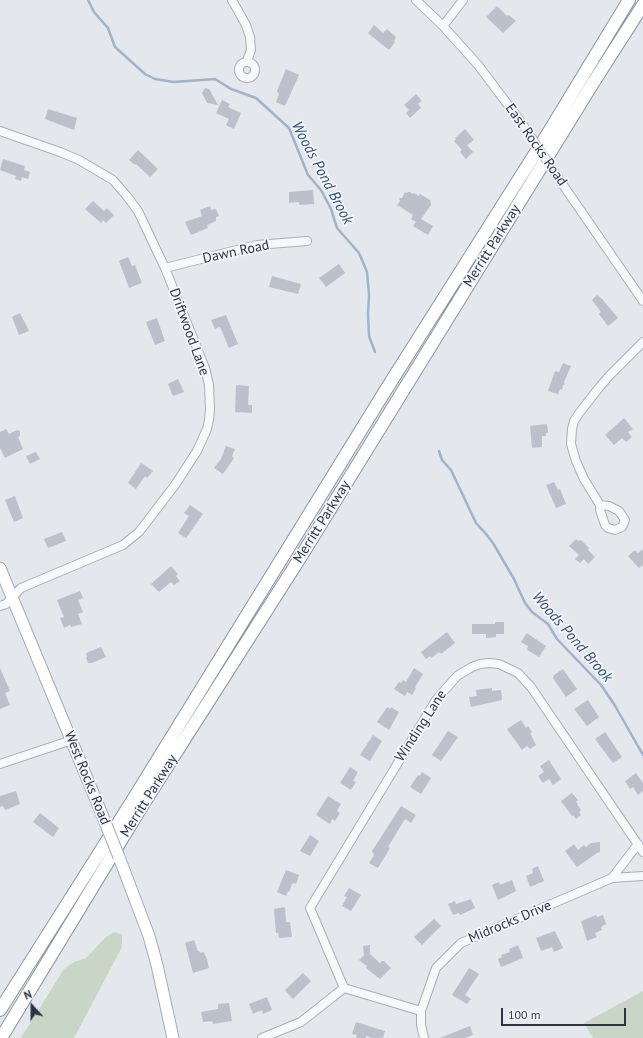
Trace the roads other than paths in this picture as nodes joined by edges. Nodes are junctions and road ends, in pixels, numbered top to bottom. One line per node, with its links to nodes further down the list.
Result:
1 (232, 0): 7 (street)
2 (416, 0): 6 (street, East Rocks Road)
3 (463, 0): 6 (street)
4 (629, 0): 24 (highway, Merritt Parkway)
5 (643, 5): 26 (highway, Merritt Parkway)
6 (444, 26): 11 (street, East Rocks Road, bridge)
7 (247, 62)
8 (0, 131): 10 (street, Driftwood Lane)
9 (307, 241): 10 (street, Dawn Road)
10 (165, 268): 15 (street, Driftwood Lane)
11 (643, 301)
12 (643, 342): 13 (street)
13 (600, 505)
14 (0, 568): 15 (main road, West Rocks Road)
15 (12, 596): 16 (street, Driftwood Lane); 17 (main road, West Rocks Road)
16 (0, 606)
17 (72, 740): 18 (street); 27 (main road, West Rocks Road, bridge)
18 (0, 764)
19 (638, 844): 20 (street, Winding Lane); 22 (street, Midrocks Drive); 23 (street, Winding Lane)
20 (643, 852)
21 (643, 876): 22 (street, Midrocks Drive)
22 (612, 878): 25 (street, Midrocks Drive)
23 (344, 988): 25 (street); 28 (street)
24 (0, 1010)
25 (421, 1010): 29 (street, Midrocks Drive)
26 (1, 1038)
27 (173, 1038)
28 (262, 1038)
29 (424, 1038)

